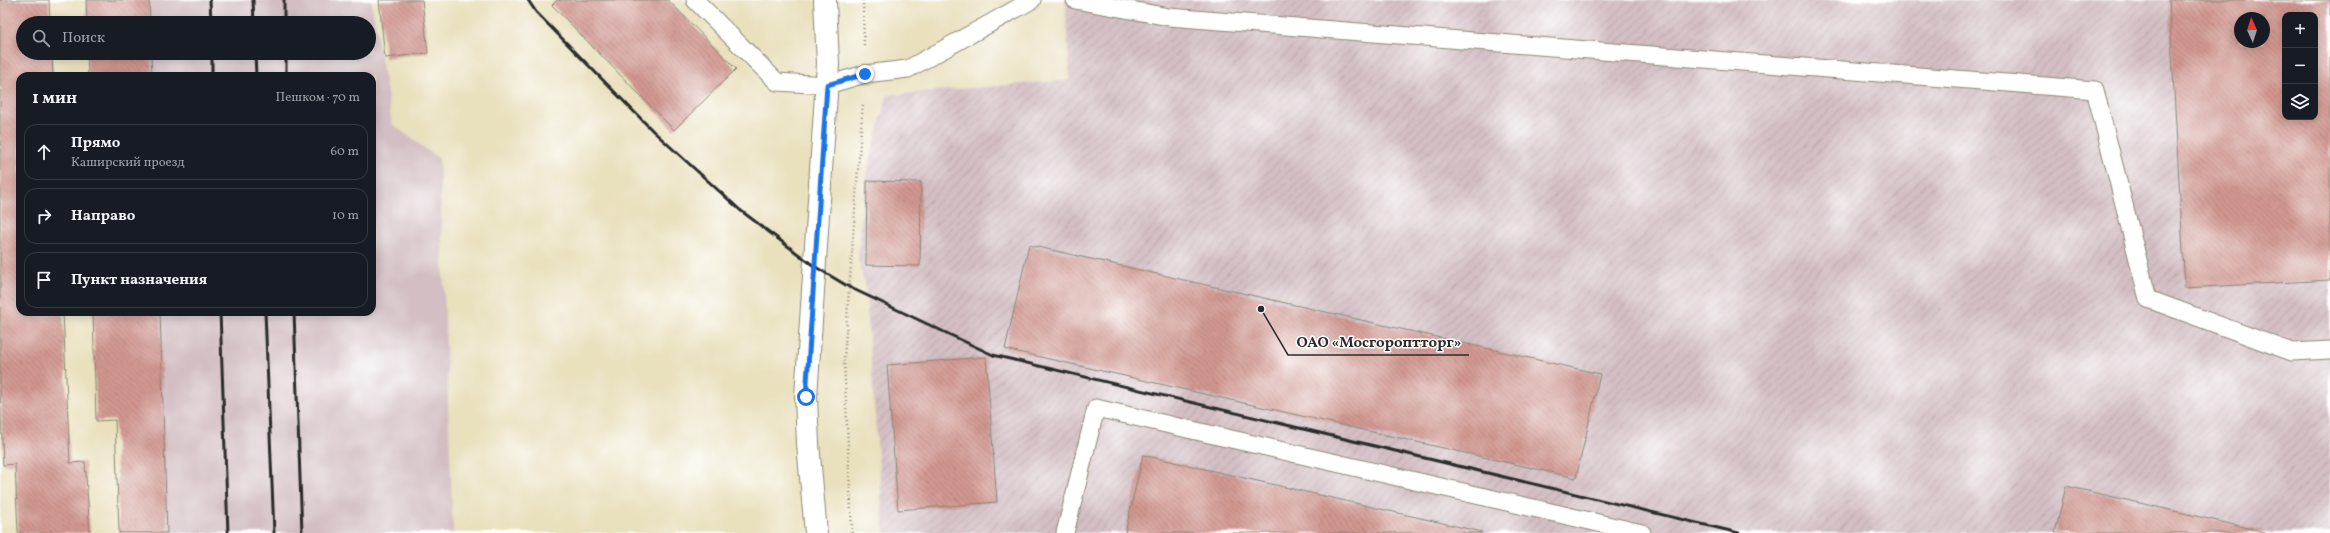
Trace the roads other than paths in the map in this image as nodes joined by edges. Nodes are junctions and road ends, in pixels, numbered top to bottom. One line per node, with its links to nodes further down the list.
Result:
1 (695, 0): 5 (lane)
2 (824, 0): 5 (street)
3 (1032, 0): 5 (lane)
4 (1075, 0): 6 (lane)
5 (827, 85): 7 (street)
6 (2330, 350)
7 (816, 533)
8 (1065, 533): 9 (lane)
9 (1642, 533)

